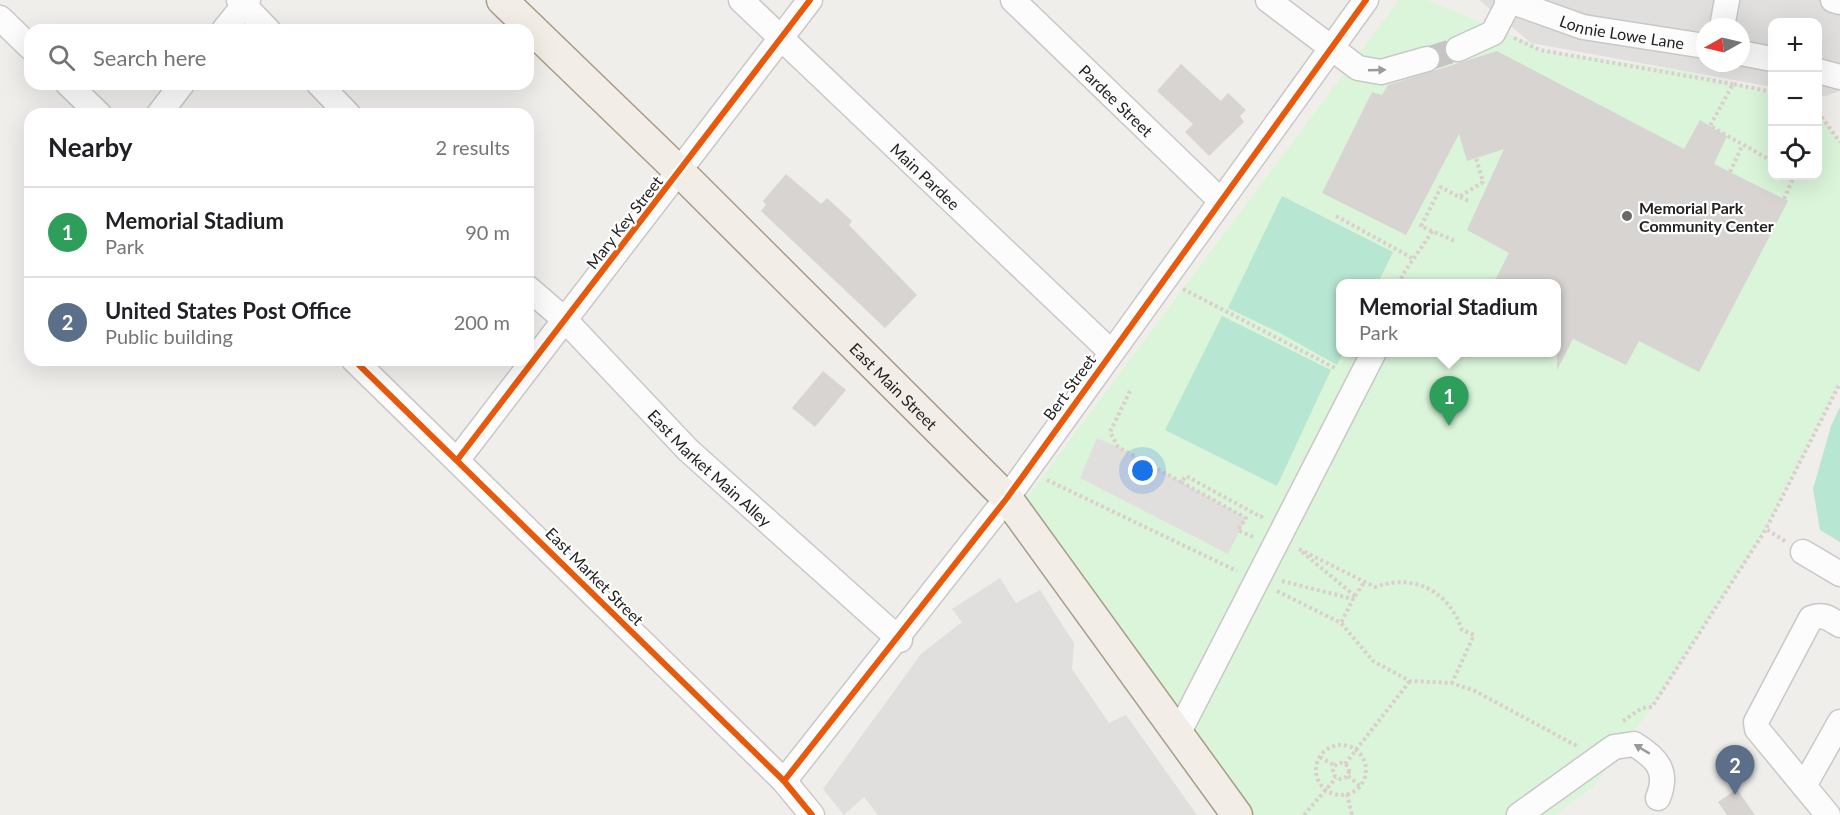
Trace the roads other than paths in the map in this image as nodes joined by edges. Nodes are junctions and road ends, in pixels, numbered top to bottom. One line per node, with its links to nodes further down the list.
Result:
1 (502, 0): 16 (main road, East Main Street)
2 (741, 0): 18 (street, Main Pardee)
3 (810, 0): 18 (street, Mary Key Street)
4 (1013, 0): 35 (street, Pardee Street)
5 (1268, 0): 22 (street)
6 (1366, 0): 22 (street, Bert Street)
7 (1509, 0): 20 (street, Lonnie Lowe Lane); 21 (street)
8 (1727, 0): 13 (street)
9 (1833, 0): 11 (street)
10 (244, 2): 14 (street); 15 (street)
11 (1840, 2)
12 (0, 18): 19 (street)
13 (1724, 18)
14 (229, 24)
15 (263, 24)
16 (527, 24)
17 (534, 31): 34 (main road, East Main Street)
18 (782, 38): 34 (street, Mary Key Street); 38 (street, Main Pardee)
19 (24, 41)
20 (1696, 45)
21 (1458, 49)
22 (1330, 50): 25 (street, one-way to 25); 35 (street, Bert Street)
23 (1750, 55): 24 (street)
24 (1768, 58)
25 (1427, 59)
26 (1822, 72): 27 (street)
27 (1840, 77)
28 (74, 90): 31 (street)
29 (178, 90): 32 (street)
30 (325, 90): 33 (street)
31 (93, 108)
32 (164, 108)
33 (342, 108)
34 (680, 172): 37 (street, Mary Key Street); 44 (main road, East Main Street)
35 (1220, 200): 38 (street, Bert Street)
36 (534, 293): 37 (street, East Market Main Alley)
37 (565, 321): 40 (street, Mary Key Street); 48 (street, East Market Main Alley)
38 (1111, 352): 44 (street, Bert Street)
39 (1372, 357): 50 (street)
40 (534, 361)
41 (360, 366): 43 (street, East Market Street)
42 (530, 366): 43 (street, Mary Key Street)
43 (458, 459): 51 (street, East Market Street)
44 (1006, 498): 48 (street, Bert Street); 50 (main road, East Main Street)
45 (1803, 552): 46 (street)
46 (1840, 574)
47 (1840, 625): 52 (street)
48 (898, 639): 51 (street, Bert Street)
49 (1840, 722): 52 (street)
50 (1178, 734): 55 (main road, East Main Street)
51 (784, 781): 54 (street, East Market Street)
52 (1804, 786): 57 (street)
53 (1658, 798): 56 (street, one-way to 56)
54 (812, 815)
55 (1237, 815)
56 (1519, 815)
57 (1828, 815)

